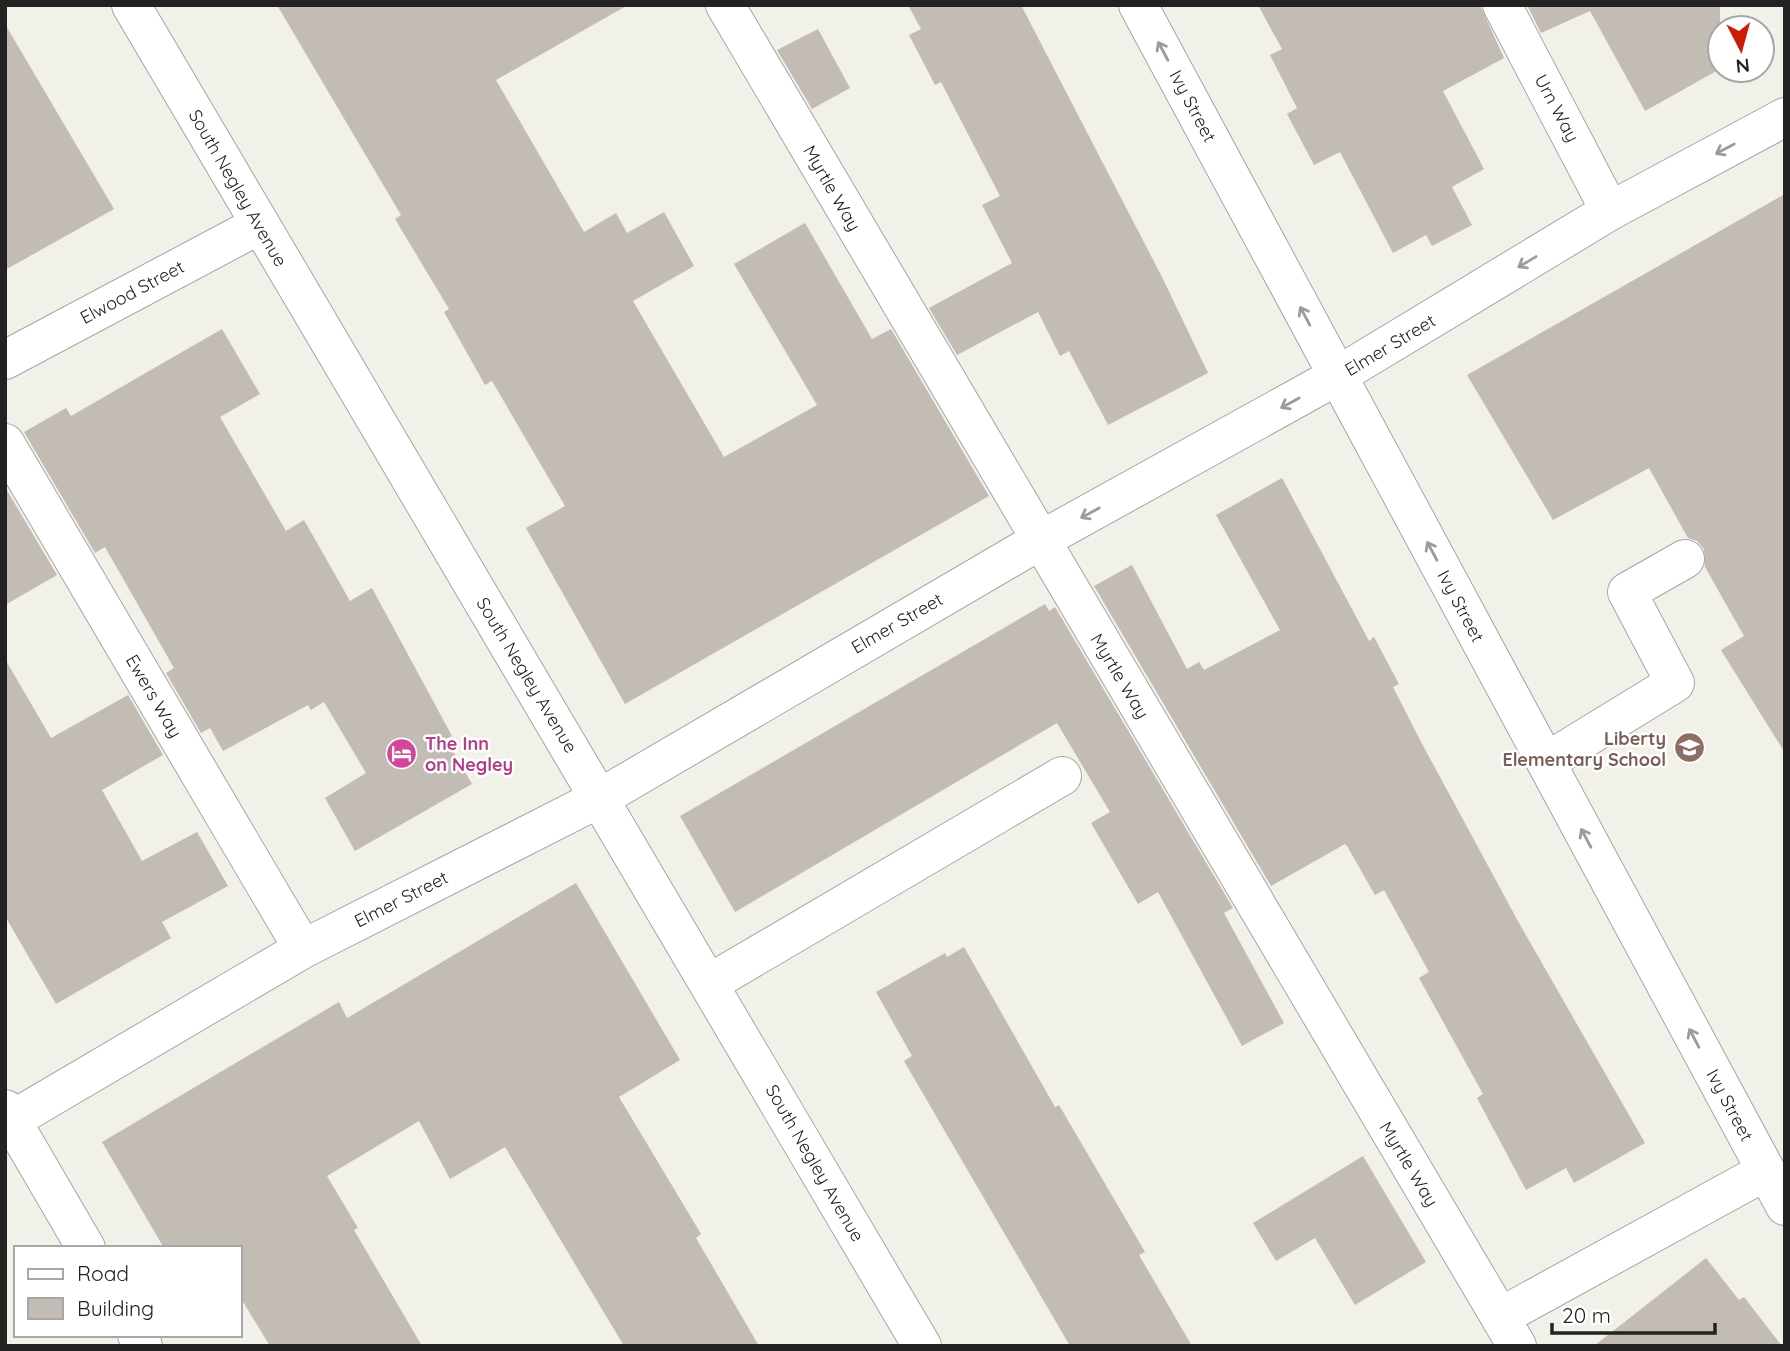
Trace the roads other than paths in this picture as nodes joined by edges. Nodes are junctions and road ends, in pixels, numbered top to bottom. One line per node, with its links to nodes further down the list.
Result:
1 (131, 5): 7 (street, South Negley Avenue)
2 (725, 5): 11 (street, Myrtle Way)
3 (1138, 5): 9 (street, Ivy Street, one-way to 3)
4 (1502, 5): 6 (street, Urn Way)
5 (1785, 117): 6 (street, Elmer Street, one-way to 6)
6 (1610, 211): 9 (street, Elmer Street, one-way to 9)
7 (259, 225): 8 (street, Elwood Street); 15 (street, South Negley Avenue)
8 (5, 360)
9 (1337, 376): 11 (street, Elmer Street, one-way to 11); 13 (street, Ivy Street, one-way to 9)
10 (5, 443): 16 (street, Ewers Way)
11 (1039, 541): 15 (street, Elmer Street); 22 (street, Myrtle Way)
12 (1685, 559): 13 (street)
13 (1546, 762): 19 (street, Ivy Street, one-way to 13)
14 (1062, 776): 17 (street)
15 (600, 797): 16 (street, Elmer Street); 17 (street, South Negley Avenue)
16 (303, 949): 18 (street, Elmer Street)
17 (710, 983): 23 (street, South Negley Avenue)
18 (7, 1118): 21 (street)
19 (1766, 1171): 20 (street, Ivy Street); 22 (street)
20 (1785, 1206)
21 (85, 1246)
22 (1508, 1331)
23 (922, 1346)

